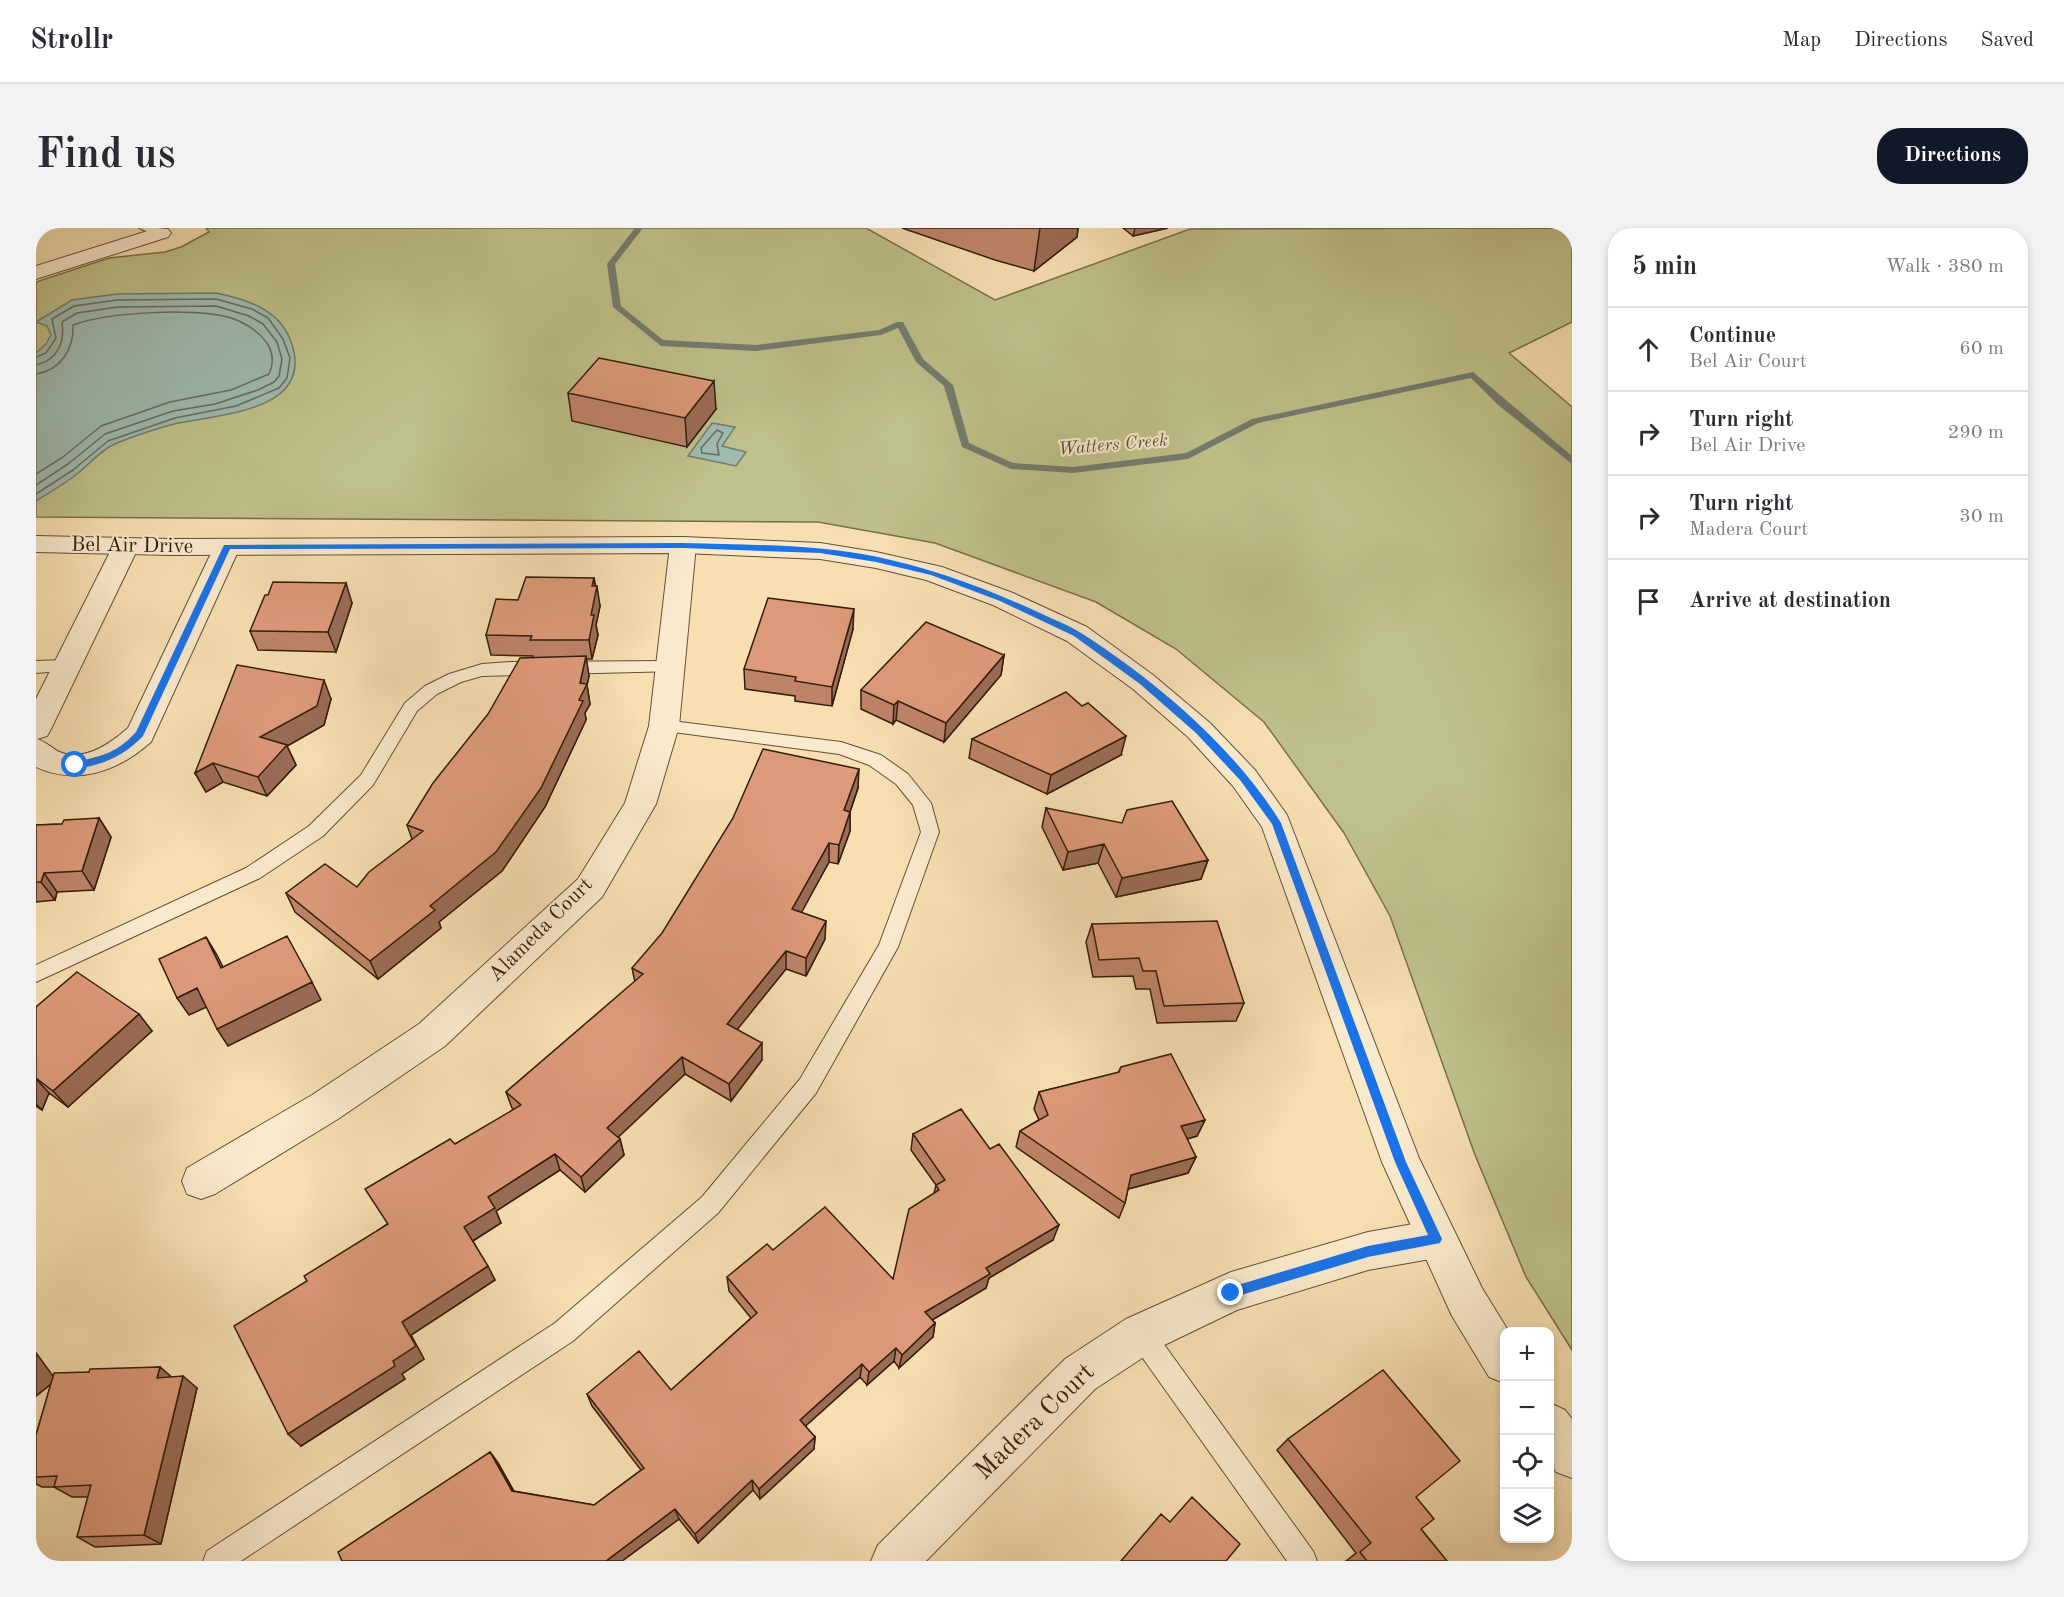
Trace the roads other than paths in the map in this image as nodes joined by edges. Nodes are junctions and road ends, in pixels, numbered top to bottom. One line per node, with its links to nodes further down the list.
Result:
1 (153, 231): 2 (street)
2 (36, 273)
3 (36, 544): 5 (street, Bel Air Drive)
4 (683, 545): 6 (street, Bel Air Drive); 9 (street, Alameda Court); 15 (street, Bel Air Drive)
5 (126, 546): 6 (street, Bel Air Drive); 7 (street)
6 (227, 547): 12 (street)
7 (67, 666): 8 (lane); 11 (street)
8 (36, 667)
9 (670, 667): 10 (street, Alameda Court); 13 (lane)
10 (664, 726): 14 (street, Alameda Court); 20 (lane)
11 (36, 729)
12 (36, 750)
13 (36, 975)
14 (201, 1181)
15 (1436, 1239): 16 (street, Madera Court); 17 (street, Bel Air Drive)
16 (1141, 1334): 21 (street, Madera Court); 22 (lane)
17 (1500, 1356)
18 (1554, 1431): 19 (street)
19 (1572, 1456)
20 (216, 1561)
21 (894, 1561)
22 (1303, 1561)

